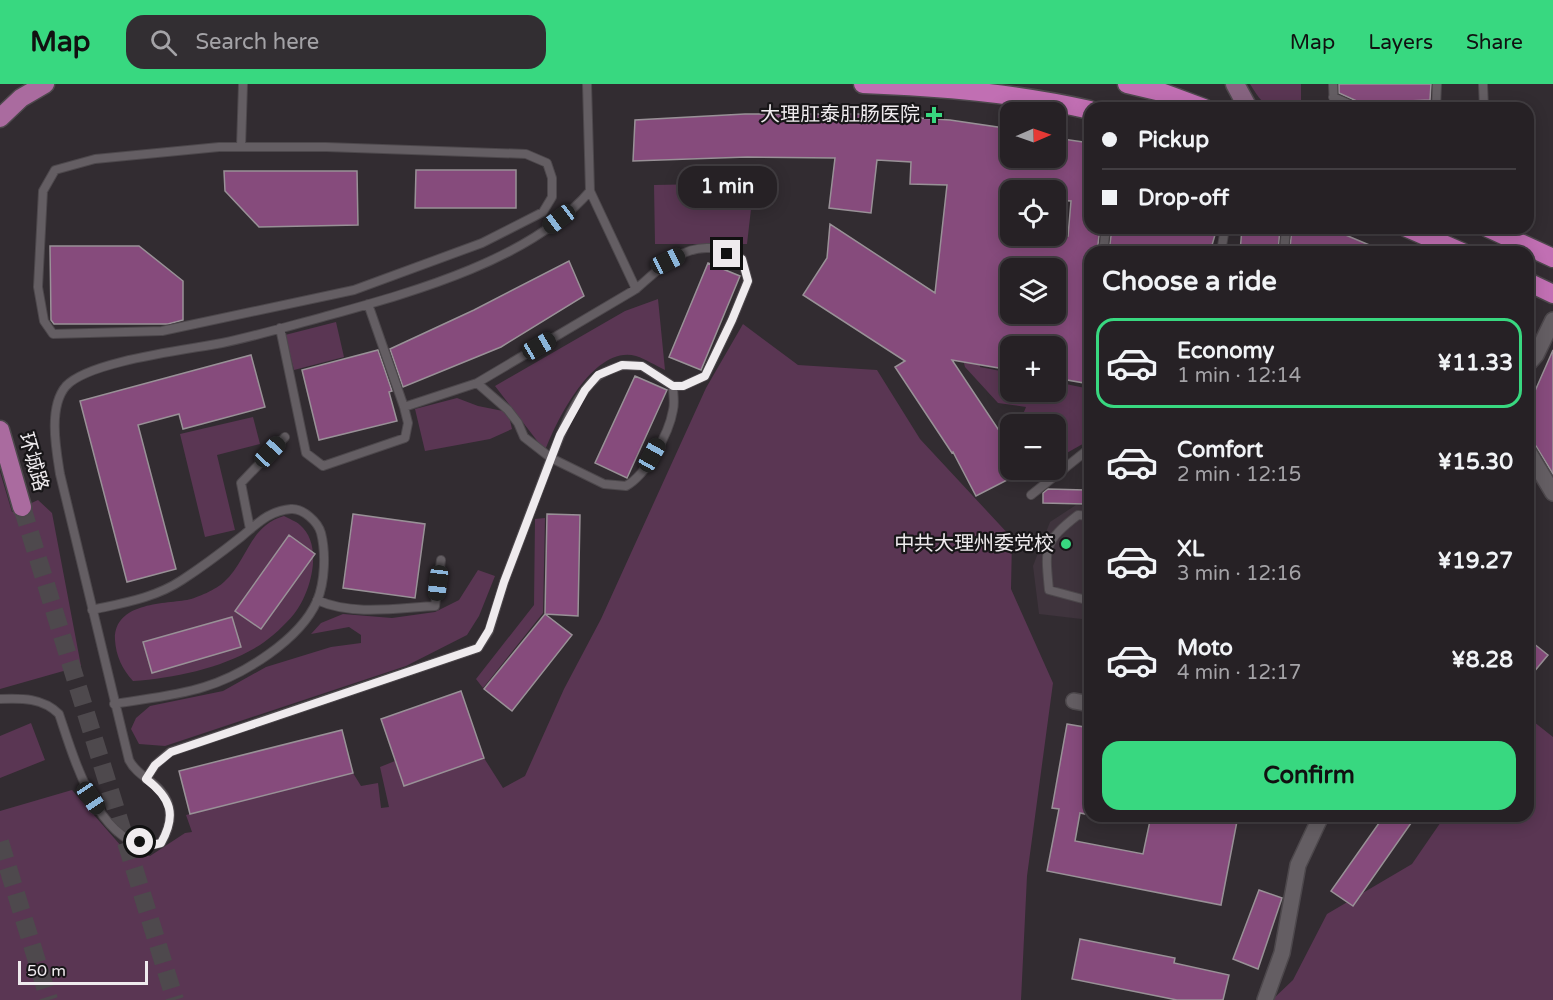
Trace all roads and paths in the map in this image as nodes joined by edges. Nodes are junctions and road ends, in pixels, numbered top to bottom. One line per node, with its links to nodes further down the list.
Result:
1 (45, 84): 18 (main road)
2 (243, 84): 19 (lane)
3 (587, 84): 20 (lane)
4 (863, 84): 17 (highway)
5 (1127, 84): 11 (highway)
6 (1235, 84): 12 (main road)
7 (1333, 84): 10 (lane)
8 (1437, 84): 15 (lane)
9 (1483, 84): 16 (lane)
10 (1333, 97): 13 (lane); 14 (lane)
11 (1188, 102)
12 (1245, 102)
13 (1333, 102)
14 (1345, 102)
15 (1436, 102)
16 (1484, 102)
17 (1084, 109)
18 (0, 118)
19 (241, 147): 19 (lane)
20 (590, 191): 28 (lane); 30 (lane)
21 (1421, 234): 23 (highway)
22 (1501, 234): 24 (highway)
23 (1448, 246)
24 (1527, 246)
25 (1534, 249): 26 (highway)
26 (1553, 258)
27 (1534, 285): 29 (highway)
28 (636, 289): 34 (lane); 35 (lane)
29 (1553, 294)
30 (368, 304): 32 (lane); 36 (lane)
31 (1553, 320): 33 (street)
32 (280, 328): 36 (lane); 50 (lane)
33 (1534, 357)
34 (477, 383): 36 (lane); 40 (lane)
35 (673, 386): 40 (lane); 40 (lane)
36 (404, 407)
37 (0, 430): 44 (main road, 环城路)
38 (285, 436): 46 (lane)
39 (1084, 453): 43 (lane)
40 (551, 458): 55 (lane)
41 (1534, 461): 42 (street)
42 (1553, 493)
43 (1031, 495)
44 (22, 507)
45 (1084, 516): 48 (lane)
46 (250, 529): 49 (lane); 50 (lane)
47 (441, 560): 49 (lane)
48 (1084, 599)
49 (317, 600): 54 (lane)
50 (92, 610): 54 (lane)
51 (0, 699): 55 (lane)
52 (1074, 701): 53 (street)
53 (1084, 703)
54 (114, 704): 55 (lane)
55 (146, 779)
56 (1318, 822): 57 (street)
57 (1265, 1000)

